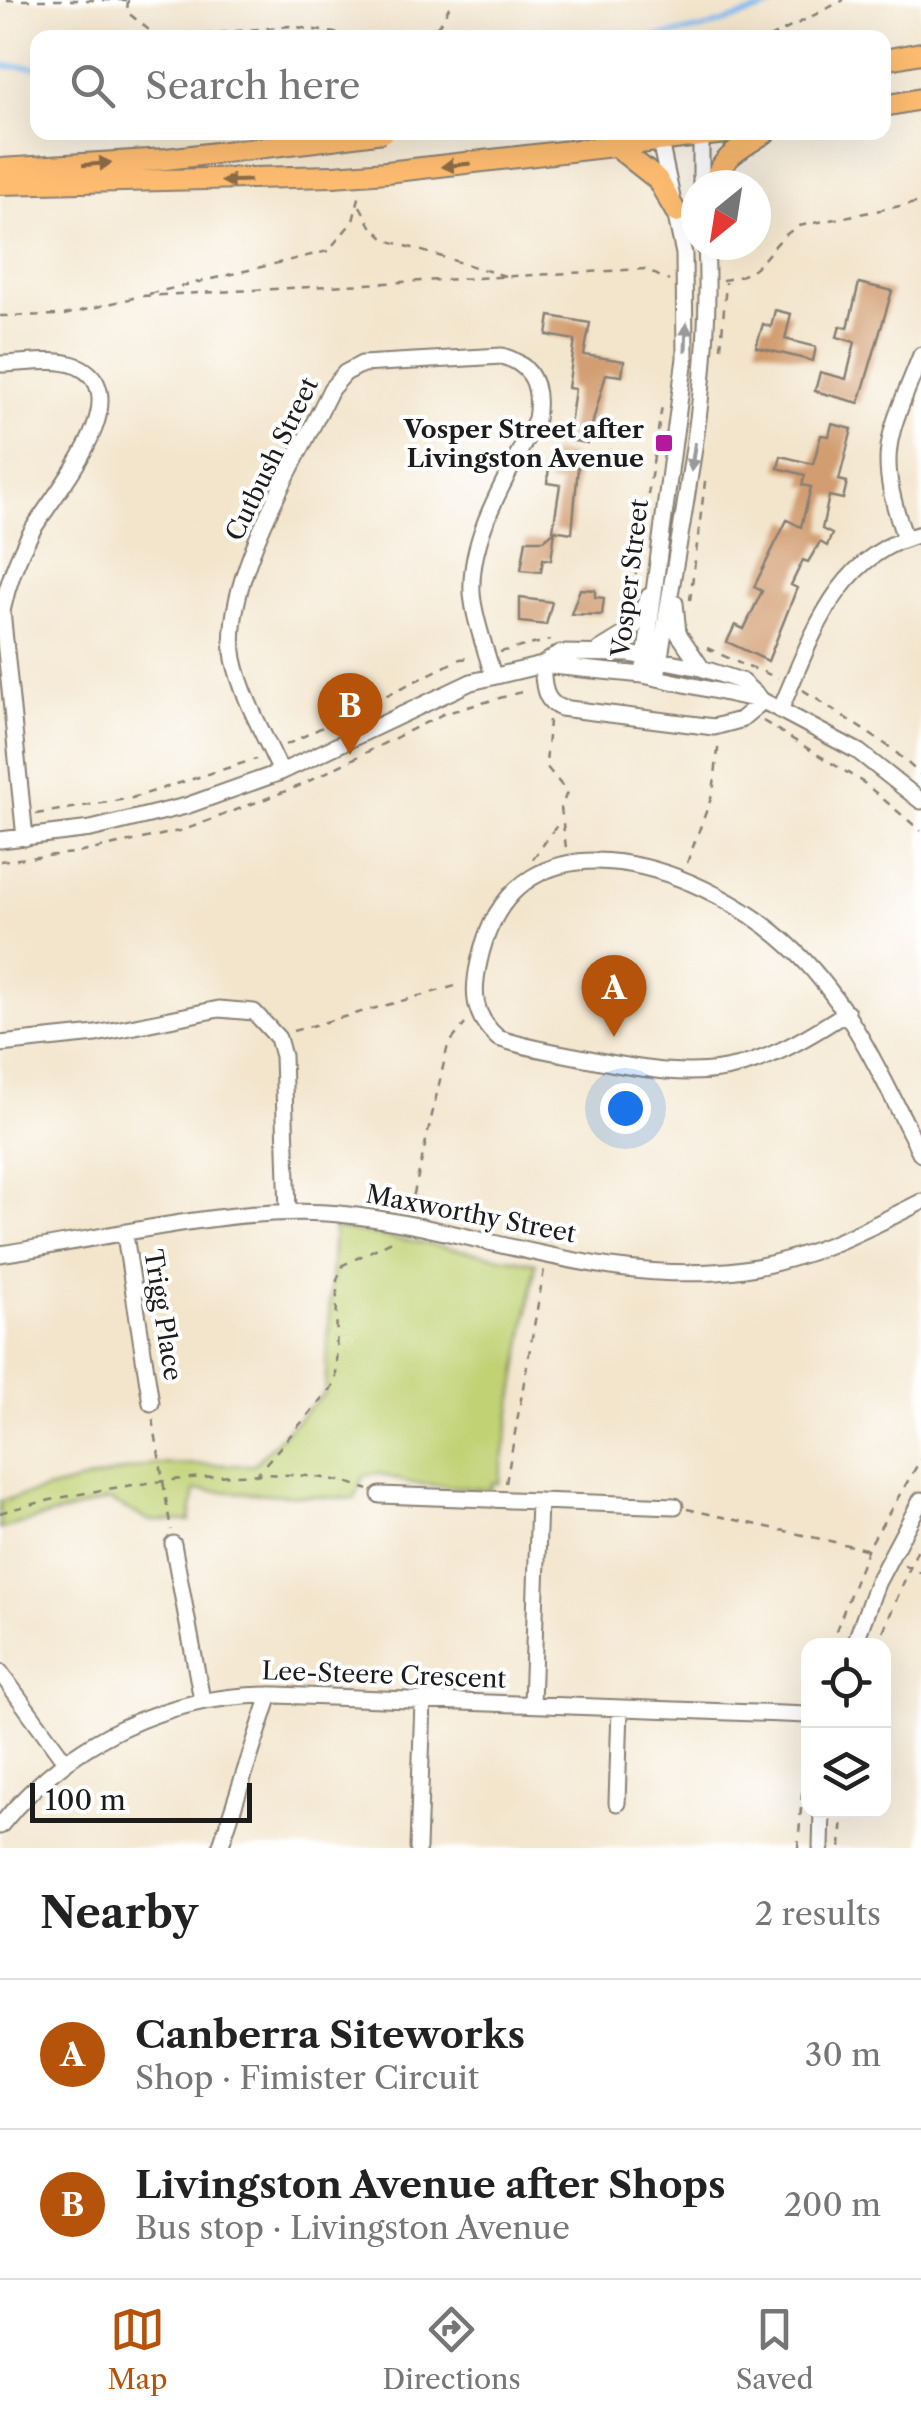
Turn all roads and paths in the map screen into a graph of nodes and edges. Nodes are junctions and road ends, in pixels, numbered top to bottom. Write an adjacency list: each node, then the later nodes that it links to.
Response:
1 (6, 0): 2 (path)
2 (128, 0): 6 (path)
3 (453, 0): 5 (path)
4 (844, 0): 11 (path)
5 (441, 22): 9 (path); 10 (path)
6 (149, 30)
7 (251, 30): 8 (path)
8 (316, 30)
9 (433, 30)
10 (440, 30)
11 (784, 30)
12 (921, 53): 13 (main road)
13 (891, 59)
14 (921, 99): 15 (main road)
15 (891, 105)
16 (324, 140): 22 (main road, one-way to 16, bridge)
17 (650, 140): 21 (main road)
18 (658, 140): 29 (street, Vosper Street)
19 (701, 140): 23 (street)
20 (751, 140): 24 (main road)
21 (619, 148): 25 (main road, one-way to 25, bridge); 29 (main road)
22 (0, 169)
23 (702, 170)
24 (722, 170)
25 (0, 184)
26 (361, 185): 28 (path)
27 (921, 202): 36 (path)
28 (360, 205): 31 (path); 33 (path)
29 (676, 212): 42 (street, Vosper Street, one-way to 29)
30 (707, 260): 41 (street, Vosper Street, one-way to 41)
31 (506, 276): 32 (path); 33 (path)
32 (673, 288)
33 (142, 296): 34 (path)
34 (0, 316)
35 (921, 355): 40 (street)
36 (718, 360)
37 (0, 364): 46 (street)
38 (664, 392): 43 (path)
39 (705, 468): 44 (path)
40 (913, 536): 55 (street)
41 (676, 574): 50 (street, Vosper Street); 52 (street)
42 (654, 582): 48 (street); 50 (street, Vosper Street)
43 (632, 598)
44 (690, 603)
45 (558, 638): 49 (path)
46 (2, 640): 66 (street)
47 (706, 648): 55 (path)
48 (595, 652): 50 (street); 51 (street)
49 (488, 656): 53 (street, Cutbush Street); 62 (path); 62 (street, Cutbush Street)
50 (653, 657): 52 (street); 54 (street, Vosper Street)
51 (542, 665): 53 (street); 54 (street); 57 (street)
52 (701, 668): 57 (street)
53 (492, 676): 63 (street)
54 (650, 676): 57 (street)
55 (792, 684): 58 (street); 64 (path)
56 (534, 698): 71 (path)
57 (763, 701): 58 (street)
58 (780, 708): 65 (street)
59 (548, 717): 67 (path)
60 (752, 727): 68 (path)
61 (732, 737): 76 (path)
62 (272, 752): 63 (street, Cutbush Street); 66 (path)
63 (281, 772): 69 (street)
64 (921, 775)
65 (921, 802)
66 (22, 815): 69 (street)
67 (562, 819): 72 (path); 74 (path)
68 (921, 831)
69 (25, 838): 70 (street)
70 (0, 840)
71 (0, 862)
72 (530, 862)
73 (538, 862): 75 (path)
74 (568, 864): 76 (street); 79 (street)
75 (529, 869)
76 (681, 878): 78 (street)
77 (462, 997): 80 (path)
78 (846, 1012): 79 (street); 82 (street)
79 (478, 1014): 85 (path)
80 (277, 1036): 81 (street); 84 (street)
81 (0, 1044)
82 (921, 1154)
83 (921, 1202): 88 (street, Maxworthy Street)
84 (288, 1212): 85 (street, Maxworthy Street); 86 (street, Maxworthy Street)
85 (406, 1225): 88 (street, Maxworthy Street); 91 (path)
86 (125, 1235): 87 (street, Maxworthy Street); 89 (street, Trigg Place)
87 (0, 1254)
88 (547, 1254): 94 (path)
89 (151, 1403): 92 (path)
90 (921, 1459): 101 (path)
91 (255, 1476): 92 (path); 93 (path)
92 (163, 1481): 98 (path); 100 (path)
93 (380, 1495): 94 (street)
94 (503, 1500): 96 (street)
95 (921, 1500): 105 (street)
96 (540, 1501): 97 (street); 111 (street)
97 (683, 1508): 101 (path)
98 (0, 1513)
99 (921, 1541): 102 (path)
100 (173, 1544): 109 (street)
101 (868, 1548): 104 (path)
102 (908, 1567): 103 (path); 106 (path)
103 (921, 1573)
104 (833, 1638)
105 (857, 1638)
106 (880, 1638)
107 (0, 1672): 115 (street)
108 (270, 1695): 109 (street, Lee-Steere Crescent); 110 (street, Lee-Steere Crescent); 120 (street)
109 (202, 1700): 115 (street, Lee-Steere Crescent)
110 (423, 1700): 111 (street, Lee-Steere Crescent); 121 (street)
111 (532, 1704): 112 (street, Lee-Steere Crescent)
112 (620, 1708): 113 (street, Lee-Steere Crescent); 116 (street)
113 (801, 1722)
114 (806, 1728): 122 (path)
115 (64, 1760): 119 (street, Lee-Steere Crescent)
116 (617, 1803)
117 (822, 1818): 123 (street)
118 (842, 1818): 124 (path)
119 (0, 1826)
120 (220, 1848)
121 (418, 1848)
122 (798, 1848)
123 (821, 1848)
124 (841, 1848)

